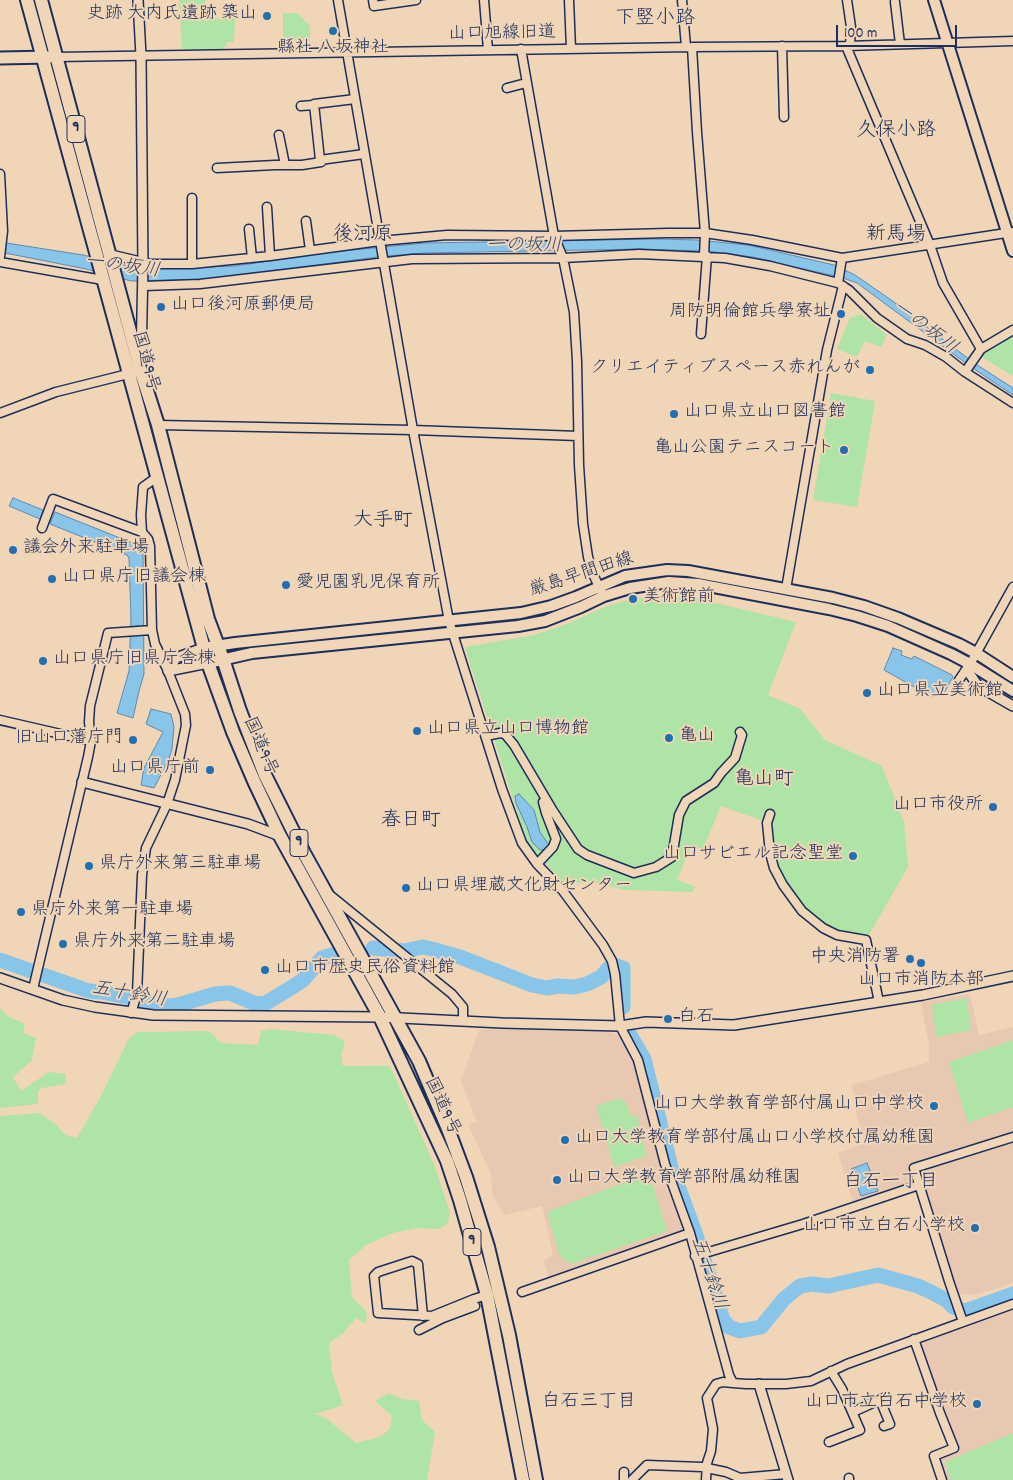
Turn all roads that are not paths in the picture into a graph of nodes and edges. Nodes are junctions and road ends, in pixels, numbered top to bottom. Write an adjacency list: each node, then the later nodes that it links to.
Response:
1 (27, 0): 24 (highway, 国道9号 / 9)
2 (42, 0): 25 (highway, 国道9号 / 9)
3 (138, 0): 23 (street)
4 (338, 0): 22 (street)
5 (373, 0): 6 (street)
6 (416, 0)
7 (484, 0): 20 (street)
8 (569, 0): 19 (street)
9 (682, 0): 18 (street)
10 (846, 0): 17 (street)
11 (934, 0): 15 (main road)
12 (895, 2): 14 (street)
13 (1013, 41): 15 (street, 山口旭線旧道)
14 (900, 44): 15 (street, 山口旭線旧道); 17 (street, 山口旭線旧道)
15 (947, 44): 43 (main road)
16 (782, 46): 17 (street, 山口旭線旧道); 18 (street, 山口旭線旧道); 32 (street)
17 (848, 46): 47 (street)
18 (689, 47): 19 (street, 山口旭線旧道); 44 (street)
19 (571, 49): 21 (street, 山口旭線旧道)
20 (488, 50): 21 (street, 山口旭線旧道); 22 (street, 山口旭線旧道)
21 (521, 50): 27 (street)
22 (346, 52): 23 (street, 山口旭線旧道); 29 (street)
23 (141, 56): 25 (street, 山口旭線旧道); 58 (street)
24 (42, 57): 25 (main road); 26 (main road); 60 (highway, 国道9号 / 9)
25 (56, 57): 53 (highway, 国道9号 / 9)
26 (0, 58)
27 (526, 83): 28 (street); 45 (street)
28 (507, 88)
29 (355, 99): 30 (street); 34 (street)
30 (314, 105): 31 (street); 35 (street)
31 (301, 106)
32 (784, 117)
33 (279, 135): 36 (street)
34 (364, 154): 35 (street); 46 (street)
35 (320, 160): 36 (street)
36 (285, 165): 37 (street)
37 (217, 168)
38 (0, 174): 54 (street)
39 (192, 198): 59 (street)
40 (267, 207): 51 (street)
41 (306, 221): 48 (street)
42 (249, 229): 55 (street)
43 (1010, 232): 47 (street); 49 (main road)
44 (705, 235): 45 (street); 50 (street); 57 (street)
45 (554, 238): 46 (street); 52 (street)
46 (380, 243): 48 (street); 56 (street)
47 (930, 245): 57 (street); 65 (street)
48 (310, 250): 51 (street)
49 (1013, 251)
50 (705, 255): 52 (street); 61 (street); 64 (street)
51 (270, 256): 55 (street)
52 (562, 256): 56 (street); 72 (street)
53 (110, 257): 58 (street); 67 (highway, 国道9号 / 9)
54 (0, 258): 60 (street)
55 (252, 258): 59 (street)
56 (383, 259): 62 (street); 71 (street)
57 (841, 260): 61 (street)
58 (143, 264): 59 (street); 62 (street)
59 (192, 264)
60 (102, 279): 67 (highway, 国道9号 / 9)
61 (840, 283): 66 (street); 78 (street)
62 (144, 285): 67 (street)
63 (1013, 330): 65 (street)
64 (701, 334)
65 (981, 349): 66 (street)
66 (966, 370): 68 (street)
67 (135, 373): 69 (street); 70 (highway, 国道9号 / 9); 73 (highway, 国道9号 / 9)
68 (1013, 403)
69 (0, 413)
70 (158, 425): 71 (street); 83 (highway, 国道9号 / 9)
71 (413, 430): 72 (street); 80 (street)
72 (578, 436): 76 (street)
73 (157, 477): 75 (street); 84 (highway, 国道9号 / 9)
74 (42, 528): 75 (street)
75 (142, 532): 81 (street)
76 (598, 586): 78 (main road, 厳島早間田線); 79 (street); 80 (main road, 厳島早間田線)
77 (1013, 587): 85 (street)
78 (786, 589): 85 (main road, 厳島早間田線)
79 (604, 596): 82 (main road, 厳島早間田線); 88 (main road, 厳島早間田線)
80 (449, 621): 82 (street); 83 (main road, 厳島早間田線)
81 (150, 630): 89 (street); 97 (street)
82 (454, 633): 86 (main road, 厳島早間田線); 96 (street)
83 (218, 645): 84 (main road, 厳島早間田線); 86 (highway, 国道9号 / 9)
84 (204, 648): 87 (highway, 国道9号 / 9); 89 (street)
85 (976, 653): 88 (street); 90 (main road, 厳島早間田線)
86 (224, 659): 87 (main road, 厳島早間田線); 104 (highway, 国道9号 / 9)
87 (208, 663): 89 (street); 102 (highway, 国道9号 / 9)
88 (969, 667): 91 (street); 92 (main road, 厳島早間田線); 93 (street)
89 (168, 670): 100 (street)
90 (1013, 677)
91 (959, 680)
92 (1013, 691)
93 (1013, 706)
94 (0, 720): 97 (street)
95 (740, 732): 99 (street)
96 (486, 736): 99 (street); 103 (street)
97 (91, 741): 98 (street)
98 (82, 782): 100 (street); 107 (street)
99 (546, 798): 103 (street)
100 (166, 804): 102 (street); 109 (street)
101 (770, 814): 108 (street)
102 (280, 836): 110 (highway, 国道9号 / 9)
103 (538, 864): 113 (street)
104 (326, 892): 111 (highway, 国道9号 / 9); 112 (street)
105 (1013, 976): 108 (street)
106 (0, 978): 107 (street)
107 (33, 989): 109 (street)
108 (879, 1002): 113 (street)
109 (132, 1009): 110 (street)
110 (380, 1017): 111 (street); 119 (highway, 国道9号 / 9)
111 (396, 1017): 112 (street); 136 (highway, 国道9号 / 9)
112 (463, 1020): 113 (street)
113 (620, 1026): 116 (street)
114 (1013, 1137): 115 (street)
115 (919, 1185): 117 (street); 124 (street)
116 (690, 1233): 117 (street); 118 (street)
117 (700, 1254): 128 (street)
118 (522, 1292)
119 (487, 1296): 123 (street); 135 (highway, 国道9号 / 9)
120 (1013, 1304): 124 (street)
121 (475, 1306): 123 (street)
122 (423, 1316): 122 (street); 123 (street)
123 (442, 1316): 125 (street)
124 (962, 1319): 126 (street)
125 (419, 1330)
126 (914, 1340): 127 (street); 139 (street)
127 (831, 1371): 129 (street); 130 (street)
128 (733, 1383): 129 (street); 133 (street)
129 (759, 1384): 134 (street)
130 (853, 1412): 131 (street); 132 (street)
131 (884, 1426)
132 (829, 1442)
133 (706, 1468): 134 (street); 137 (street); 138 (street)
134 (787, 1477)
135 (523, 1480)
136 (536, 1480)
137 (632, 1480)
138 (706, 1480)
139 (942, 1480)

